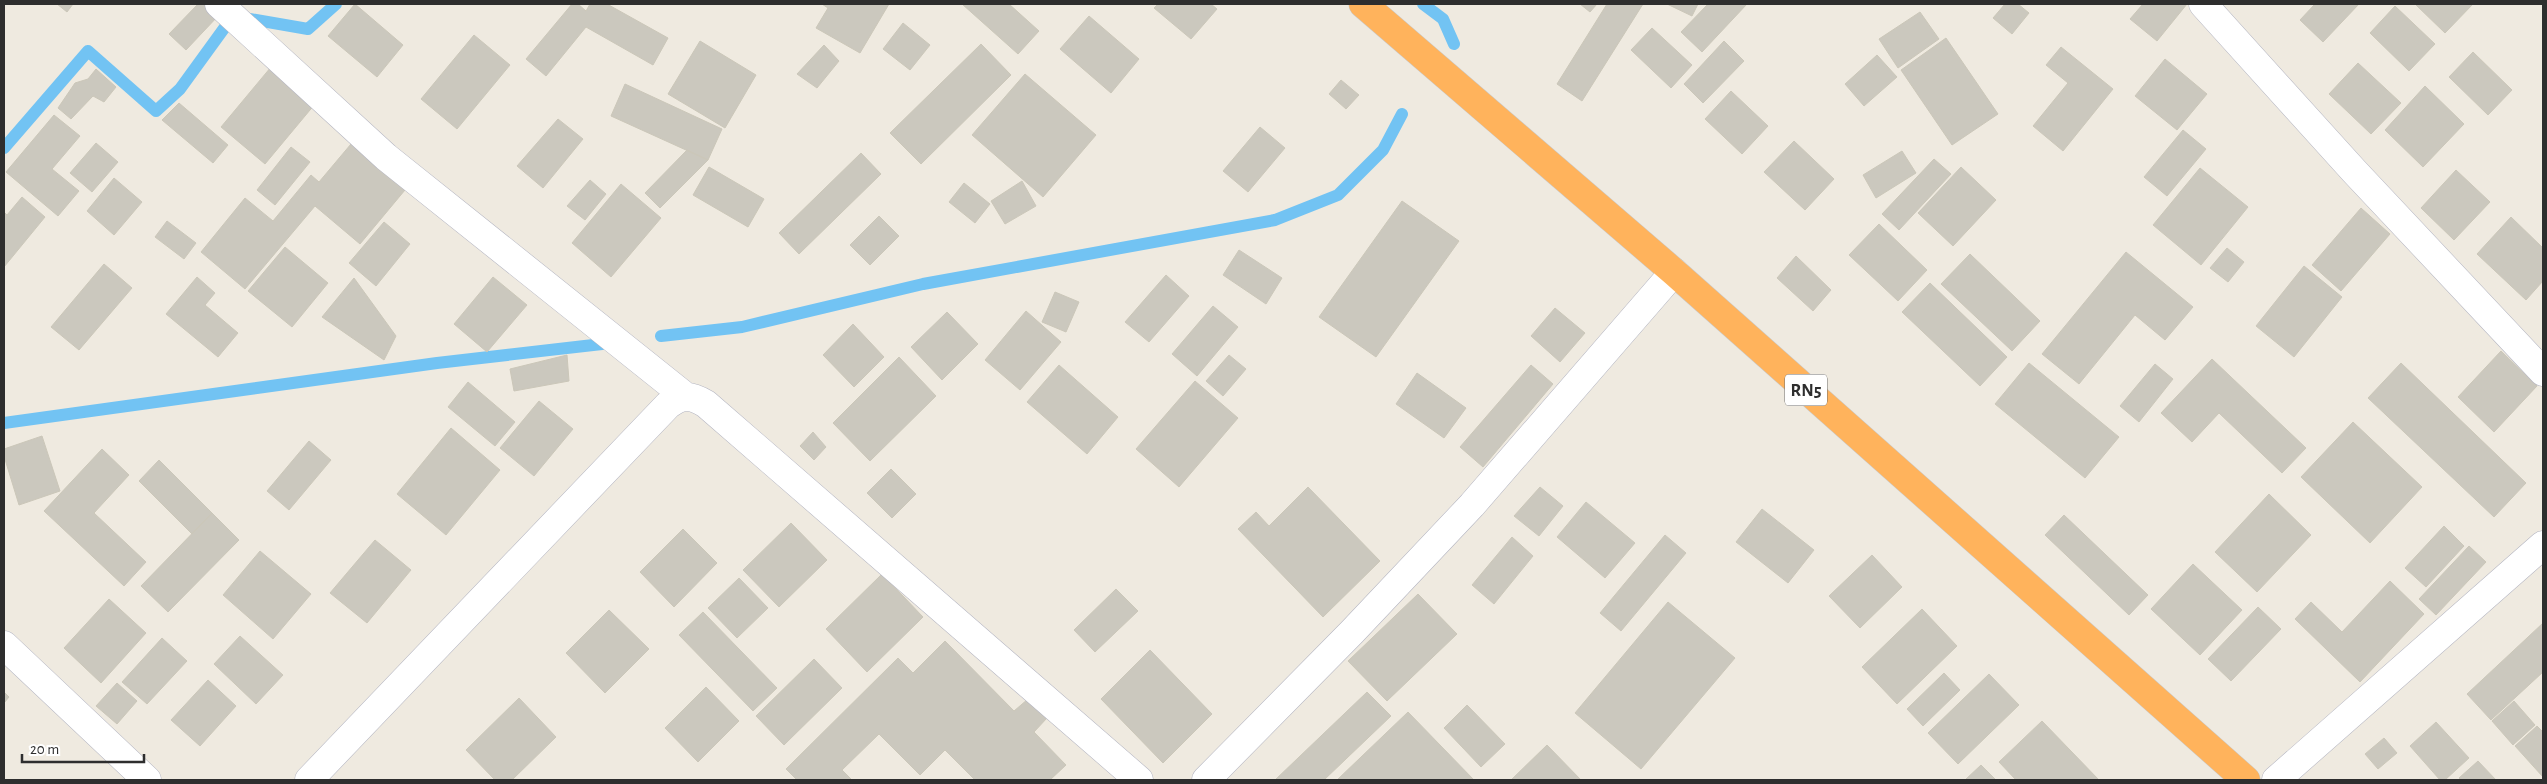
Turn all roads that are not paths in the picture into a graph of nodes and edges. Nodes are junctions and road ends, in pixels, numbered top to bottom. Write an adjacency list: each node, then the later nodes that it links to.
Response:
1 (219, 4): 6 (street)
2 (1363, 4): 4 (highway, RN5)
3 (2203, 4): 5 (street)
4 (1674, 272): 12 (street); 13 (highway, RN5)
5 (2543, 372)
6 (685, 396): 10 (street); 11 (street)
7 (2543, 545): 14 (street)
8 (4, 645): 9 (street)
9 (147, 780)
10 (309, 780)
11 (1139, 780)
12 (1206, 780)
13 (2246, 780)
14 (2276, 780)

